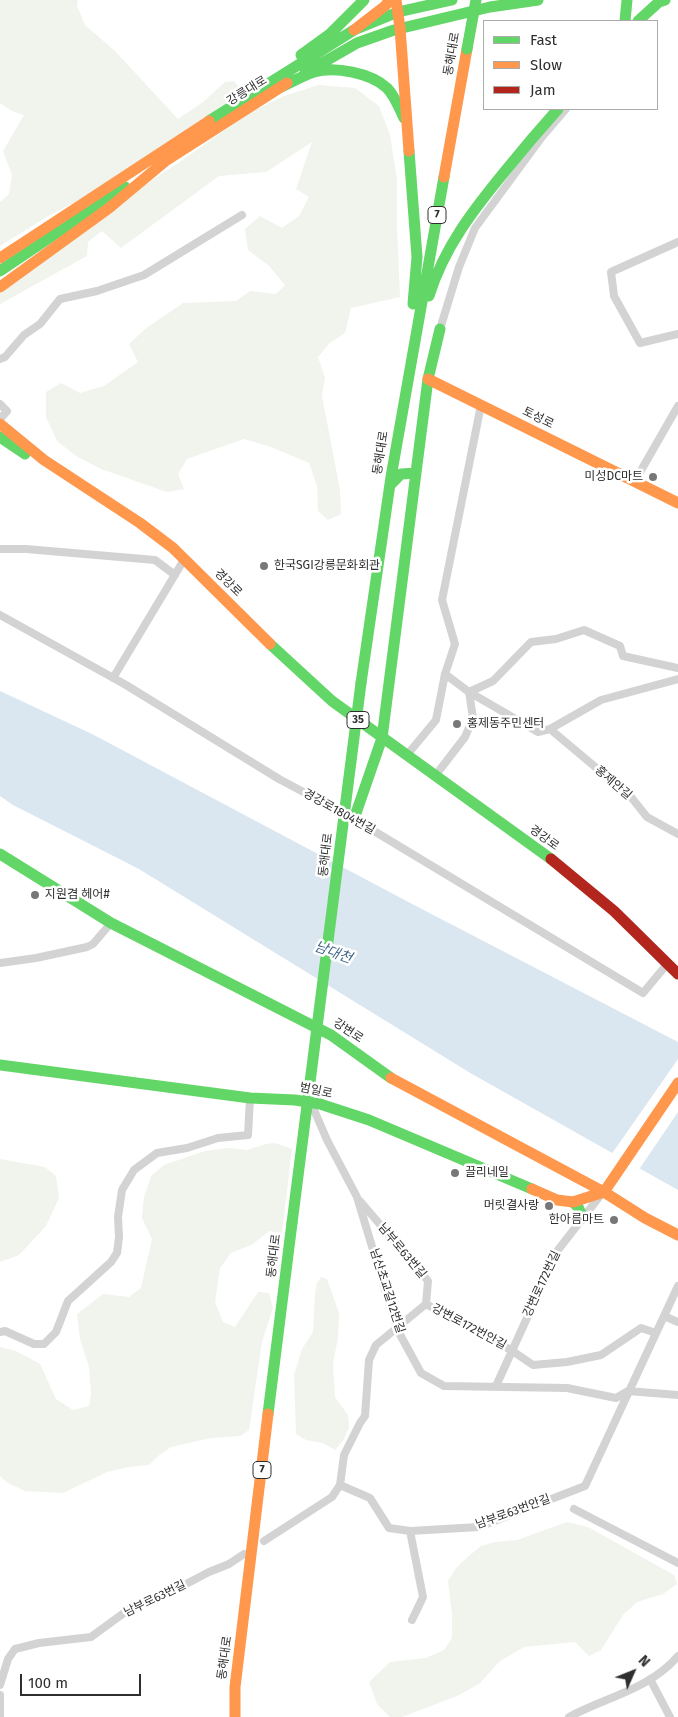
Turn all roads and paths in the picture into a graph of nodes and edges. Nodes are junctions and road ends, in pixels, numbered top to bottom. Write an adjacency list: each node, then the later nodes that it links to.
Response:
1 (364, 0): 16 (main road)
2 (390, 0): 15 (main road)
3 (396, 0): 10 (main road)
4 (452, 0): 10 (main road, 강릉대로)
5 (476, 0): 29 (main road, 동해대로 / 7, bridge)
6 (538, 0): 14 (main road, 강릉대로)
7 (627, 0): 11 (main road)
8 (665, 0): 9 (main road)
9 (653, 8): 12 (main road); 13 (street)
10 (398, 12): 14 (main road); 15 (main road, 강릉대로)
11 (625, 20)
12 (639, 20)
13 (644, 20)
14 (400, 28): 16 (main road, 강릉대로); 19 (main road)
15 (354, 30): 16 (main road, 강릉대로)
16 (276, 84): 19 (main road); 20 (main road, 강릉대로); 23 (main road, 강릉대로)
17 (557, 110): 29 (main road)
18 (565, 110): 26 (street)
19 (408, 128): 31 (main road)
20 (169, 158): 24 (main road, 강릉대로); 25 (main road)
21 (242, 215): 28 (street)
22 (678, 242): 27 (street)
23 (0, 258)
24 (0, 271)
25 (0, 286)
26 (440, 329): 30 (main road)
27 (678, 334)
28 (0, 359)
29 (409, 368): 31 (main road, 동해대로 / 7)
30 (428, 379): 33 (main road, 토성로); 39 (main road)
31 (407, 381): 41 (main road, 동해대로 / 7)
32 (0, 404): 35 (street)
33 (481, 405): 40 (main road, 토성로); 48 (street)
34 (678, 406): 40 (street)
35 (0, 419)
36 (0, 424): 38 (main road, 경강로 / 35)
37 (0, 437): 38 (main road, 경강로 / 35)
38 (44, 460): 44 (main road, 경강로 / 35)
39 (416, 473): 41 (main road); 53 (main road)
40 (635, 481): 42 (main road, 토성로)
41 (390, 485): 95 (main road, 동해대로 / 7, bridge)
42 (678, 503)
43 (0, 549): 45 (street)
44 (185, 558): 45 (street); 53 (main road, 경강로 / 35)
45 (175, 576): 49 (street)
46 (0, 615): 49 (street, 경강로1804번길)
47 (678, 668): 51 (street)
48 (445, 674): 51 (street); 54 (street)
49 (113, 678): 56 (street, 경강로1804번길)
50 (678, 679): 52 (street)
51 (469, 692): 52 (street); 55 (street)
52 (550, 729): 57 (street, 홍제안길)
53 (382, 738): 54 (main road, 경강로 / 35); 56 (main road)
54 (406, 755): 55 (main road, 경강로 / 35)
55 (435, 776): 60 (main road, 경강로 / 35)
56 (354, 819): 60 (street, 경강로1804번길)
57 (678, 834)
58 (0, 854): 59 (main road, 강변로)
59 (111, 923): 61 (street); 67 (main road, 강변로)
60 (668, 963): 62 (main road, 경강로 / 35)
61 (0, 964)
62 (678, 974)
63 (0, 1065): 65 (main road, 범일로)
64 (678, 1083): 67 (main road)
65 (250, 1098): 66 (main road, 범일로); 77 (street)
66 (311, 1103): 68 (street, 남산초교길12번길); 69 (main road, 범일로)
67 (605, 1190): 69 (main road); 70 (street, 강변로172번길); 71 (main road, 강변로)
68 (357, 1198): 73 (street, 남부로63번길); 76 (street, 남산초교길12번길)
69 (573, 1202): 70 (main road)
70 (583, 1218): 79 (street, 강변로172번길)
71 (678, 1236)
72 (678, 1286): 74 (street)
73 (426, 1304): 76 (street); 79 (street, 강변로172번안길)
74 (664, 1316): 75 (street); 78 (street)
75 (678, 1322)
76 (397, 1329): 80 (street, 남산초교길12번길); 83 (street)
77 (0, 1332)
78 (656, 1333): 79 (street, 강변로172번안길); 81 (street)
79 (512, 1350): 80 (street, 강변로172번길)
80 (496, 1386): 81 (street, 남산초교길12번길)
81 (628, 1391): 82 (street, 남산초교길12번길); 85 (street, 남부로63번안길)
82 (678, 1395)
83 (340, 1485): 85 (street, 남부로63번안길); 86 (street)
84 (574, 1509): 88 (street)
85 (410, 1531): 89 (street)
86 (264, 1541)
87 (244, 1554): 92 (street, 남부로63번길)
88 (678, 1563)
89 (412, 1620)
90 (678, 1656): 91 (street)
91 (650, 1679): 96 (street); 97 (street)
92 (0, 1685)
93 (0, 1695): 94 (street)
94 (0, 1717)
95 (235, 1717)
96 (569, 1717)
97 (670, 1717)

